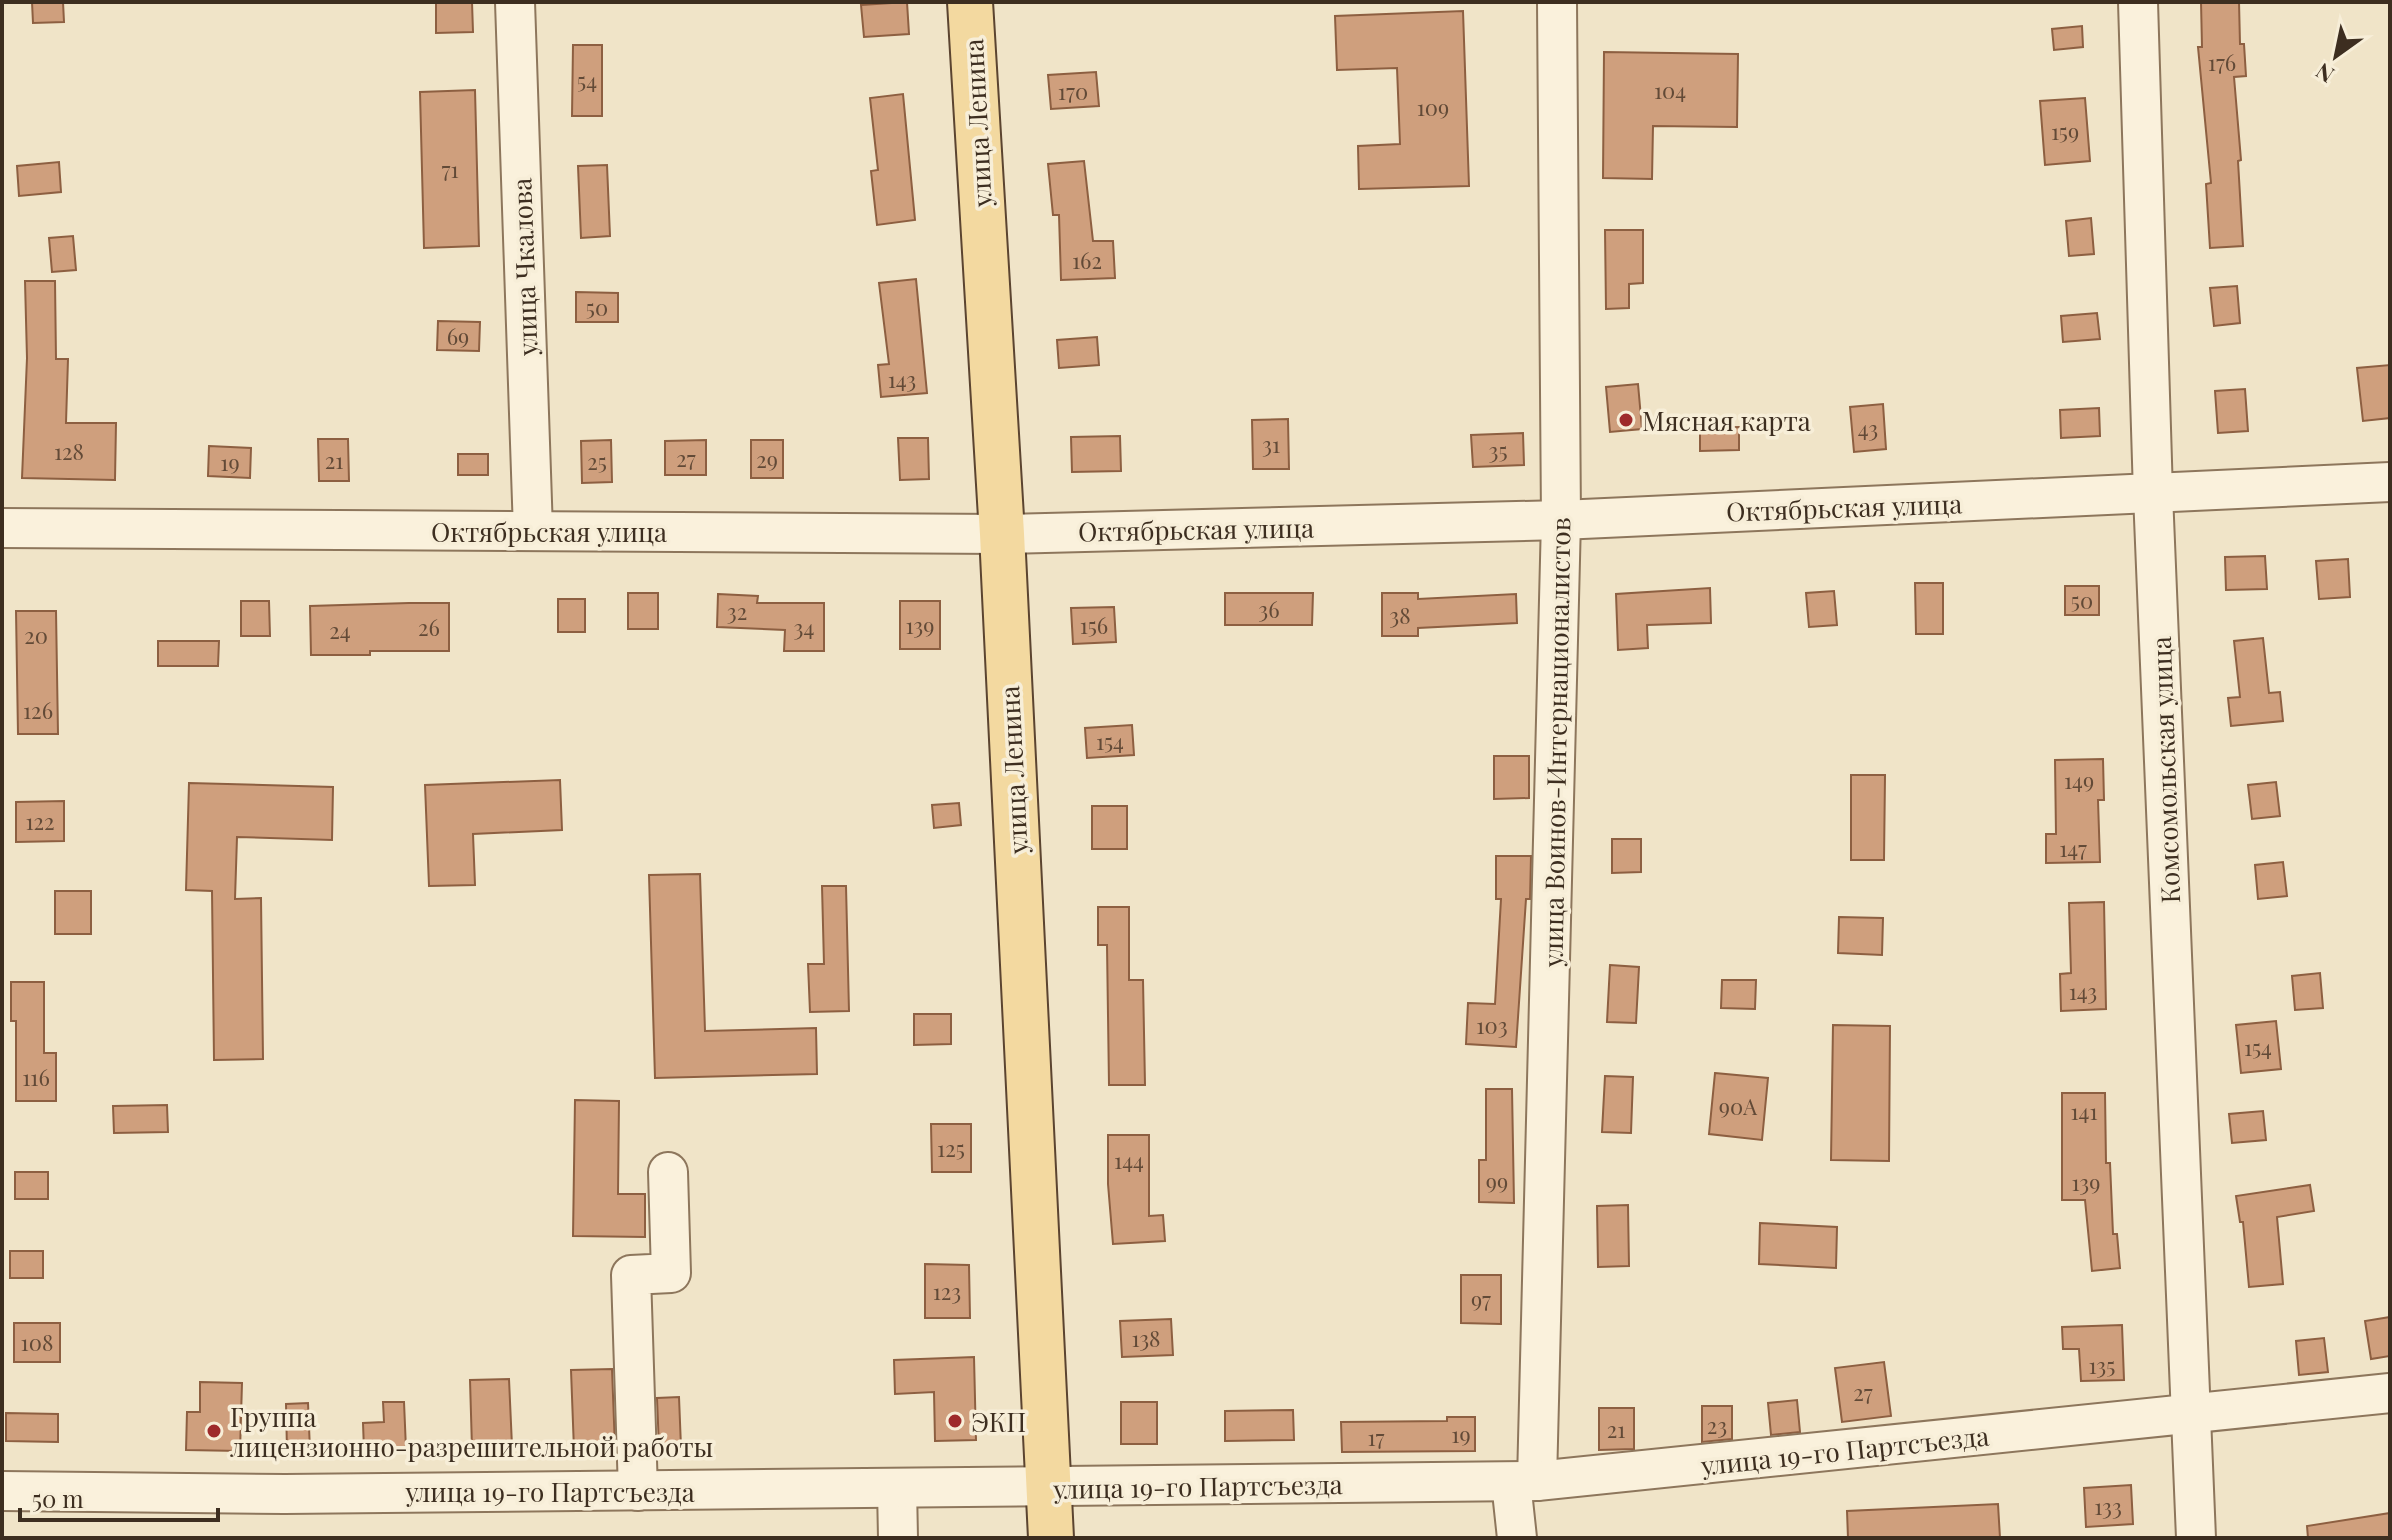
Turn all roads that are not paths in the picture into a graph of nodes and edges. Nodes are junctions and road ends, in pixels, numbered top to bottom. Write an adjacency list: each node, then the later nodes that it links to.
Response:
1 (515, 2): 9 (street, улица Чкалова)
2 (970, 2): 10 (main road, улица Ленина)
3 (2138, 2): 6 (street, Комсомольская улица)
4 (1567, 3): 7 (street, улица Воинов-Интернационалистов)
5 (2390, 482): 6 (street, Октябрьская улица)
6 (2153, 494): 7 (street, Октябрьская улица); 13 (street, Комсомольская улица)
7 (1561, 520): 10 (street, Октябрьская улица); 14 (street, улица Воинов-Интернационалистов)
8 (2, 528): 9 (street, Октябрьская улица)
9 (533, 531): 10 (street, Октябрьская улица)
10 (1002, 534): 15 (main road, улица Ленина)
11 (668, 1172): 18 (street)
12 (2390, 1393): 13 (street, улица 19-го Партсъезда)
13 (2191, 1415): 14 (street, улица 19-го Партсъезда); 22 (street, Комсомольская улица)
14 (1524, 1482): 15 (street, улица 19-го Партсъезда); 21 (street, улица Воинов-Интернационалистов)
15 (1049, 1487): 16 (street, улица 19-го Партсъезда); 20 (main road, улица Ленина)
16 (897, 1488): 18 (street, улица 19-го Партсъезда); 19 (street)
17 (2, 1491): 18 (street, улица 19-го Партсъезда)
18 (638, 1491)
19 (898, 1538)
20 (1051, 1538)
21 (1517, 1538)
22 (2196, 1538)

